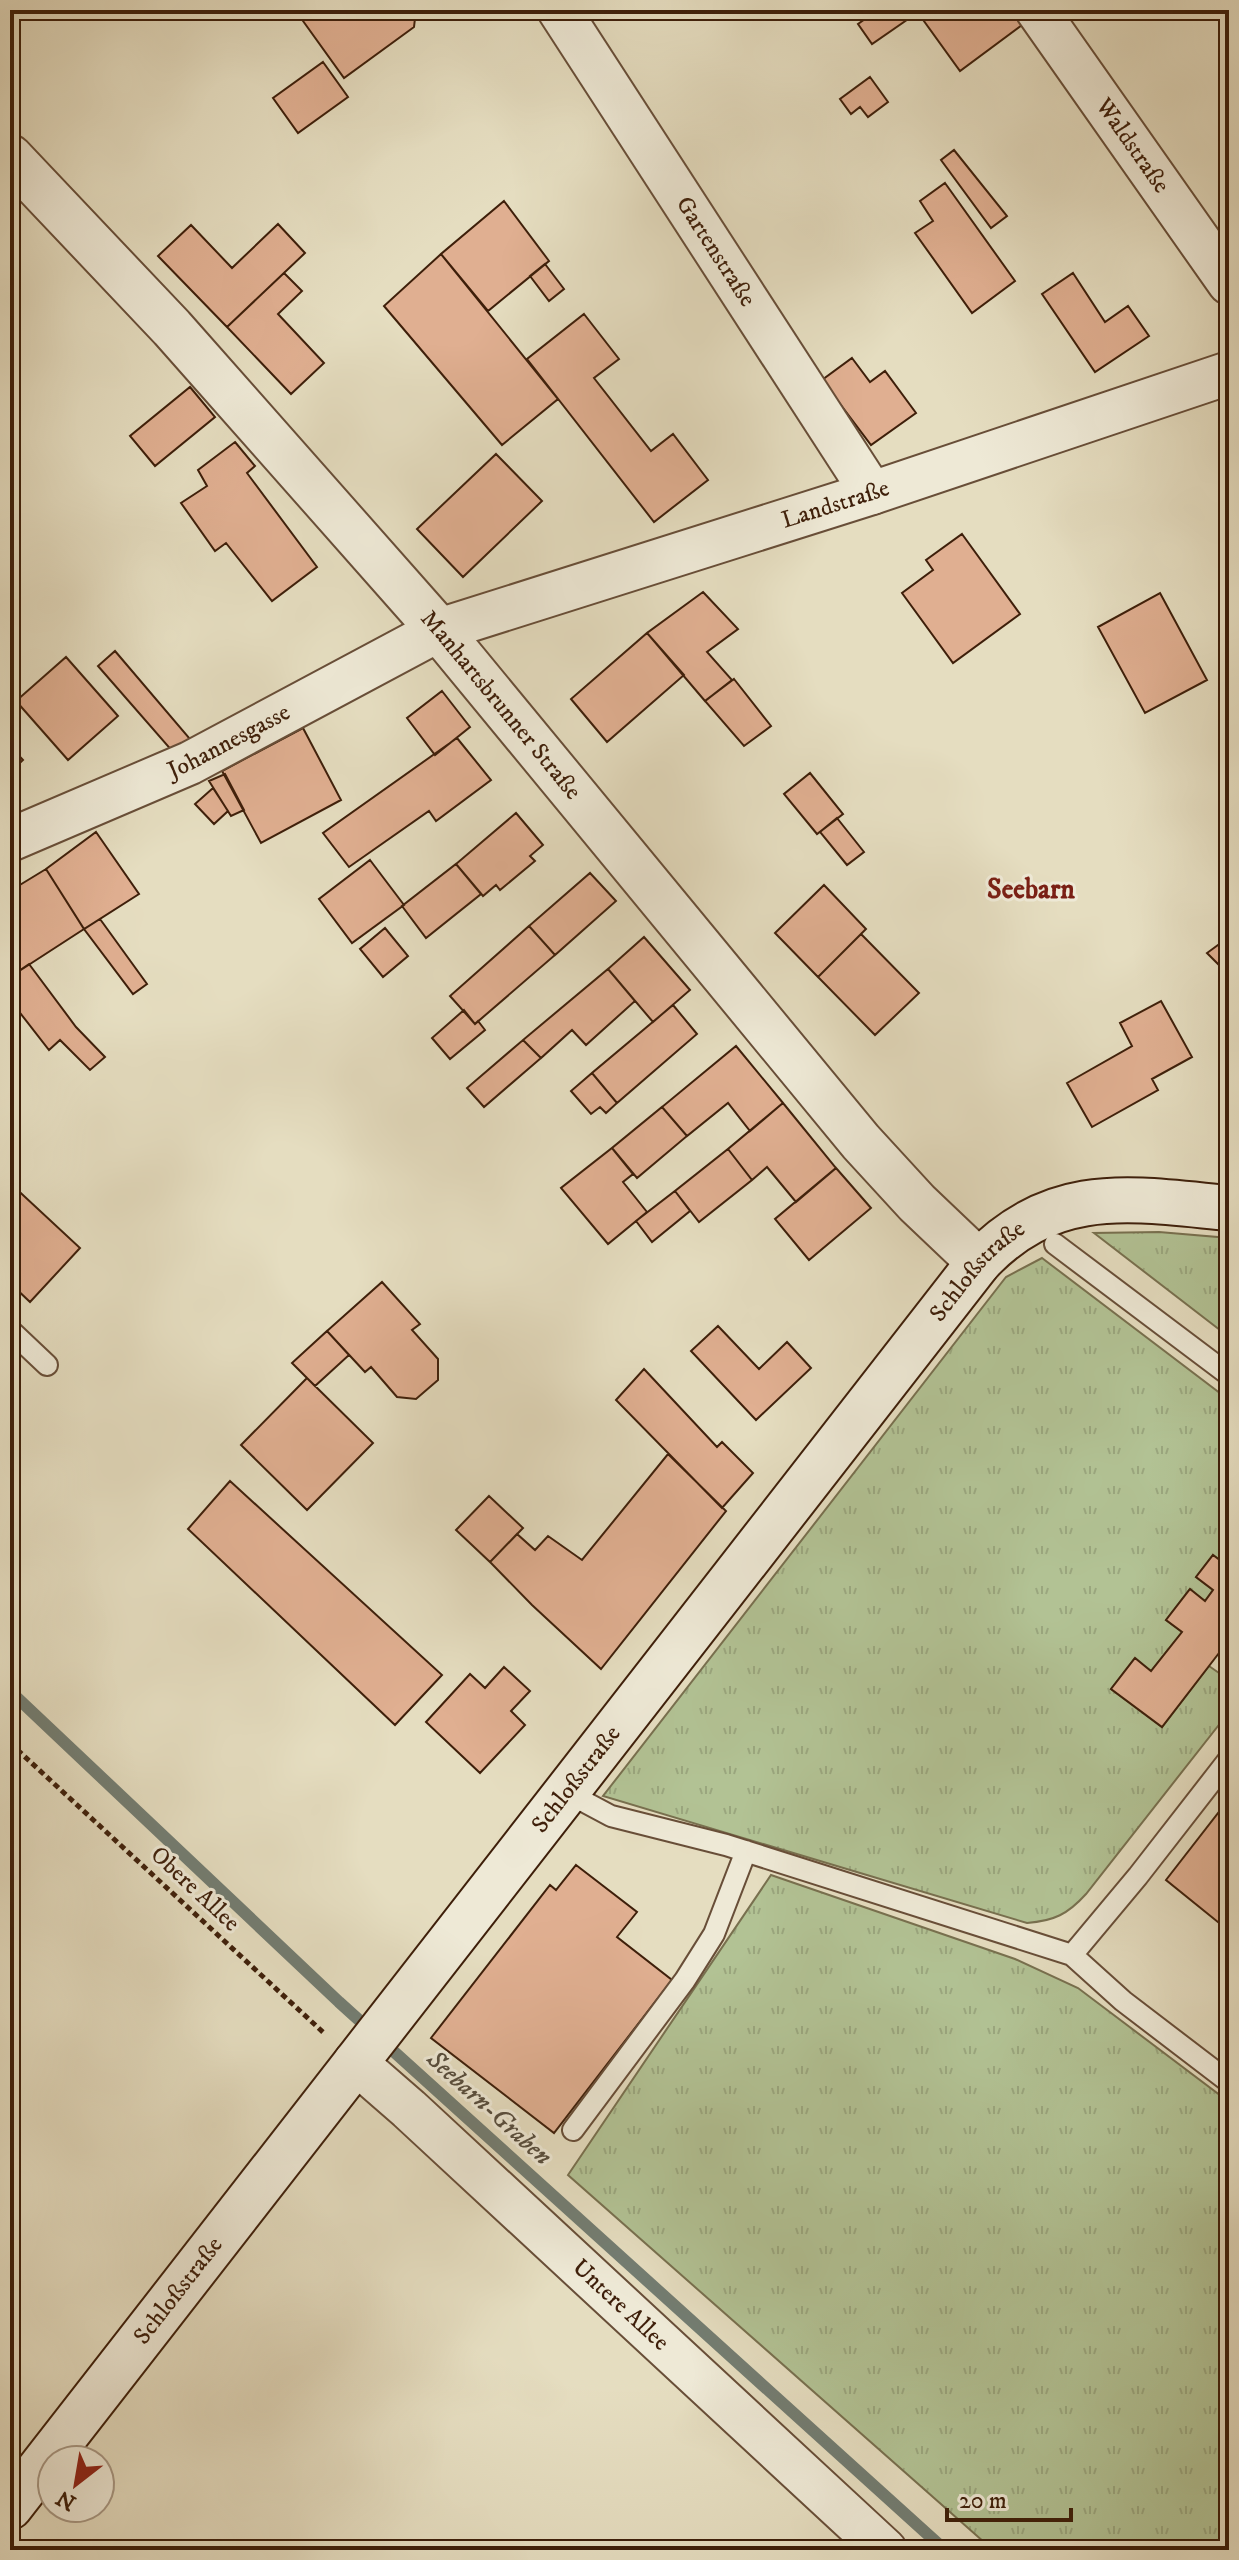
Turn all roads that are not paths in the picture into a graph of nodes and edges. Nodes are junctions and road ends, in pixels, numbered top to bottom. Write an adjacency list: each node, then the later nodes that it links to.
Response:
1 (559, 10): 6 (street, Gartenstraße)
2 (1037, 10): 4 (street, Waldstraße)
3 (10, 157): 7 (main road, Manhartsbrunner Straße)
4 (1229, 283)
5 (1229, 373): 6 (street, Landstraße)
6 (872, 493): 7 (street, Landstraße)
7 (439, 630): 8 (street, Johannesgasse); 11 (main road, Manhartsbrunner Straße)
8 (10, 840)
9 (1229, 1208): 11 (main road, Schloßstraße)
10 (1055, 1244): 14 (lane)
11 (979, 1262): 16 (main road, Schloßstraße)
12 (10, 1330): 13 (lane)
13 (47, 1365)
14 (1229, 1375)
15 (1229, 1759): 18 (lane)
16 (566, 1792): 17 (lane); 19 (main road, Schloßstraße)
17 (746, 1851): 18 (lane); 21 (lane)
18 (1072, 1955): 20 (lane)
19 (370, 2042): 22 (main road, Schloßstraße); 23 (street, Untere Allee)
20 (1229, 2082)
21 (573, 2130)
22 (10, 2507)
23 (885, 2550)

